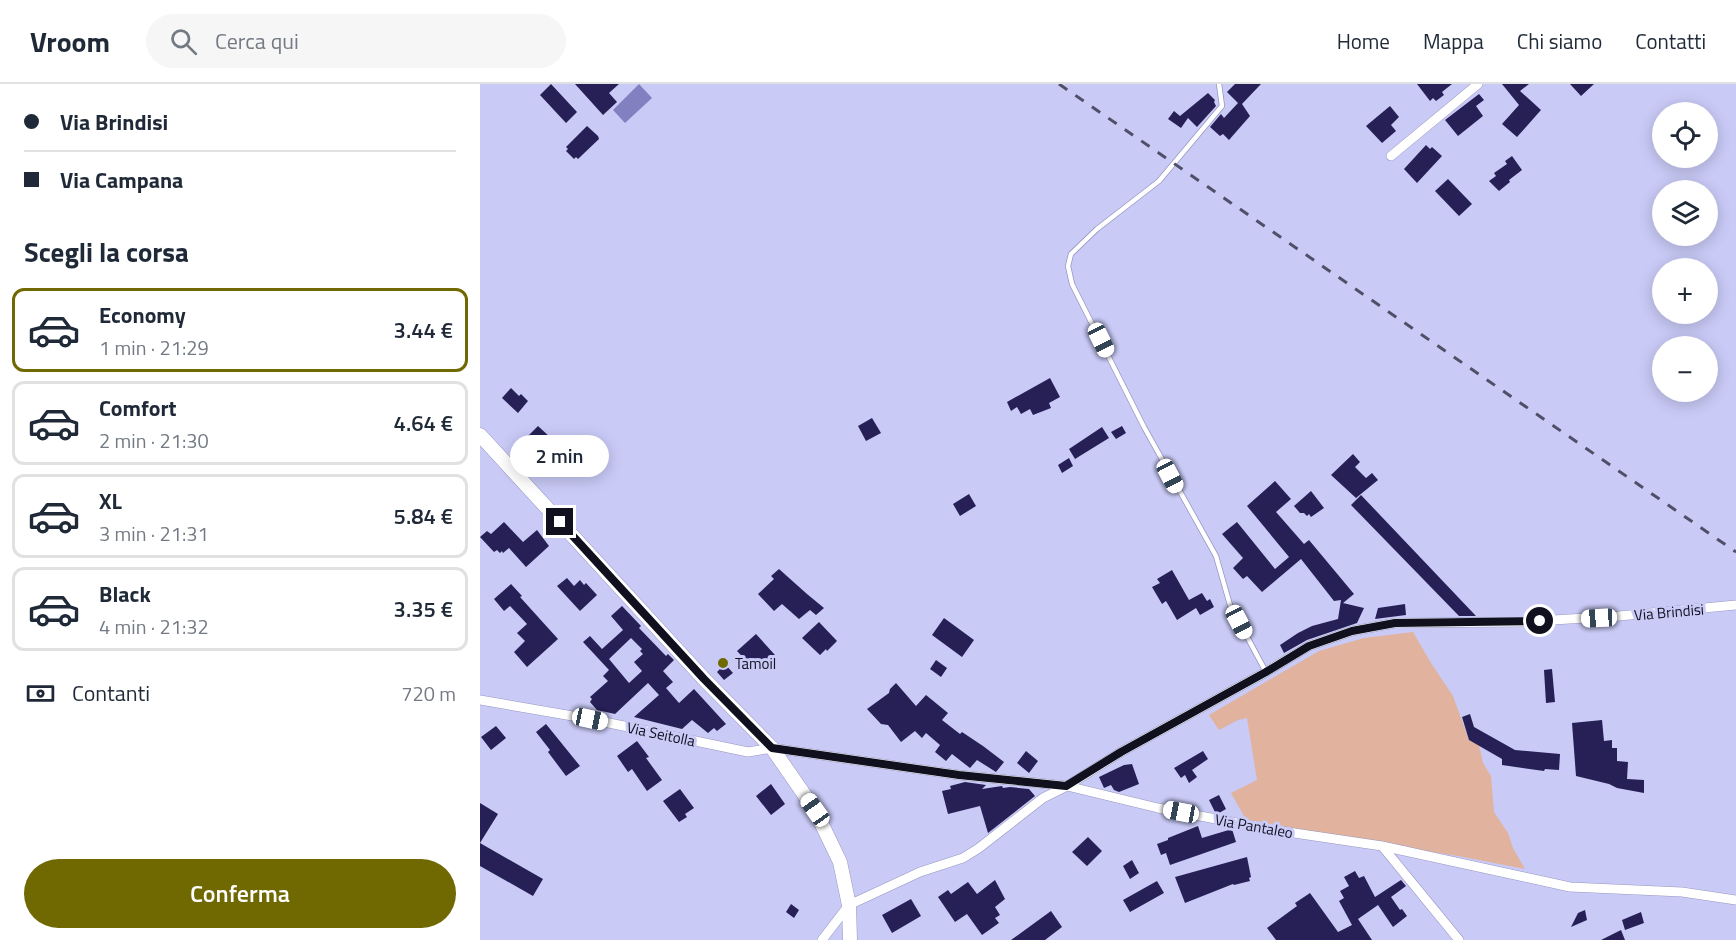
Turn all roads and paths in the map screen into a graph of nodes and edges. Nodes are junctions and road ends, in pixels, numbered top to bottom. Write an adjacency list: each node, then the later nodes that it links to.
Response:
1 (1219, 84): 6 (lane)
2 (1478, 84): 3 (street)
3 (1391, 156)
4 (480, 435): 8 (main road)
5 (1736, 605): 6 (street, Via Brindisi)
6 (1266, 672): 9 (street, Via Brindisi)
7 (480, 700): 8 (street, Via Seitolla)
8 (772, 748): 9 (street, Via Pantaleo); 12 (main road)
9 (1066, 786): 10 (street, Via Pantaleo); 12 (street, Via Brindisi)
10 (1382, 846): 11 (street, Via Pantaleo); 13 (street)
11 (1736, 900)
12 (849, 905): 14 (street); 15 (main road)
13 (1455, 939)
14 (822, 940)
15 (850, 940)

